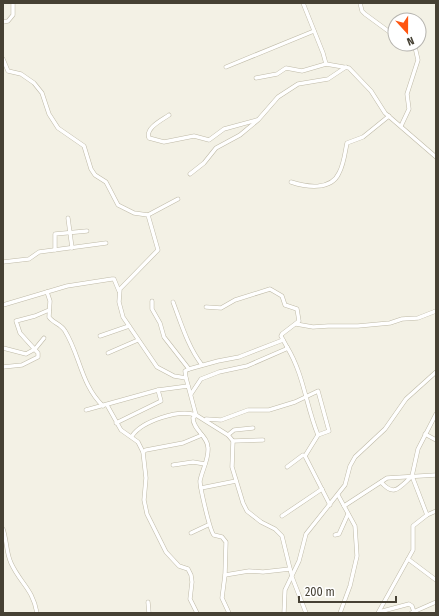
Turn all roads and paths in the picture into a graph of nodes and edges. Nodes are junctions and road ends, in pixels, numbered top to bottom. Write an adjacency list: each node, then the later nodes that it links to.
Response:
1 (13, 3): 4 (street)
2 (303, 3): 6 (street)
3 (360, 3): 5 (street)
4 (3, 22)
5 (387, 30)
6 (314, 31): 9 (street); 11 (street)
7 (416, 52): 16 (street)
8 (3, 59): 21 (street)
9 (326, 64): 10 (street); 12 (street)
10 (346, 66): 14 (street); 15 (street)
11 (226, 67)
12 (256, 78)
13 (169, 115): 15 (street)
14 (389, 116): 16 (street); 19 (street)
15 (258, 120): 18 (street)
16 (401, 126): 17 (street)
17 (436, 157)
18 (190, 174)
19 (291, 182)
20 (178, 199): 21 (street)
21 (148, 215): 30 (street)
22 (68, 218): 24 (street)
23 (87, 231): 24 (street)
24 (71, 232): 26 (street); 27 (street)
25 (106, 243): 26 (street)
26 (72, 248): 27 (street)
27 (55, 250): 28 (street)
28 (3, 262)
29 (47, 292): 30 (street); 33 (street); 35 (street)
30 (119, 292): 38 (street)
31 (152, 301): 49 (street)
32 (173, 302): 47 (street)
33 (3, 306)
34 (206, 307): 37 (street)
35 (49, 310): 45 (street); 56 (street)
36 (436, 311): 37 (street)
37 (296, 324): 42 (street)
38 (129, 326): 39 (street); 41 (street)
39 (100, 336)
40 (44, 338): 45 (street)
41 (138, 340): 46 (street); 51 (street)
42 (283, 340): 43 (street); 47 (street)
43 (287, 347): 54 (street); 55 (street)
44 (3, 348): 45 (street)
45 (35, 349): 48 (street)
46 (108, 353)
47 (202, 365): 49 (street)
48 (3, 367)
49 (189, 369): 51 (street)
50 (436, 372): 82 (street)
51 (186, 378): 52 (street)
52 (188, 386): 53 (street); 54 (street)
53 (158, 390): 56 (street); 61 (street)
54 (191, 394): 59 (street)
55 (307, 397): 60 (street); 66 (street); 66 (street)
56 (105, 405): 57 (street); 61 (street)
57 (86, 410)
58 (436, 414): 63 (street)
59 (196, 415): 60 (street); 64 (street); 67 (street)
60 (202, 418): 65 (street)
61 (116, 423): 67 (street)
62 (253, 428): 65 (street)
63 (425, 434): 69 (street); 77 (street)
64 (202, 435): 71 (street); 73 (street)
65 (228, 435): 70 (street)
66 (318, 435): 72 (street)
67 (132, 436): 71 (street)
68 (262, 440): 70 (street)
69 (436, 440)
70 (233, 441): 78 (street)
71 (143, 452): 104 (street)
72 (305, 456): 75 (street); 81 (street)
73 (205, 464): 74 (street); 80 (street)
74 (173, 465)
75 (287, 466)
76 (436, 475): 77 (street)
77 (412, 476): 79 (street); 79 (street); 87 (street)
78 (236, 481): 80 (street); 94 (street)
79 (381, 482): 84 (street)
80 (201, 488): 89 (street)
81 (322, 489): 83 (street); 88 (street)
82 (338, 495): 83 (street); 84 (street)
83 (330, 505): 96 (street)
84 (344, 506): 86 (street)
85 (436, 511): 87 (street)
86 (348, 514): 92 (street); 108 (street)
87 (427, 515): 93 (street)
88 (282, 516)
89 (208, 525): 91 (street); 95 (street)
90 (3, 529): 102 (street)
91 (190, 533)
92 (335, 535)
93 (408, 559): 97 (street); 100 (street)
94 (290, 569): 95 (street); 96 (street)
95 (225, 575): 105 (street)
96 (292, 577): 106 (street); 107 (street)
97 (436, 580)
98 (148, 602): 103 (street)
99 (436, 602): 101 (street)
100 (378, 612): 101 (street)
101 (413, 612)
102 (36, 613)
103 (149, 613)
104 (197, 613)
105 (229, 613)
106 (284, 613)
107 (306, 613)
108 (340, 613)

